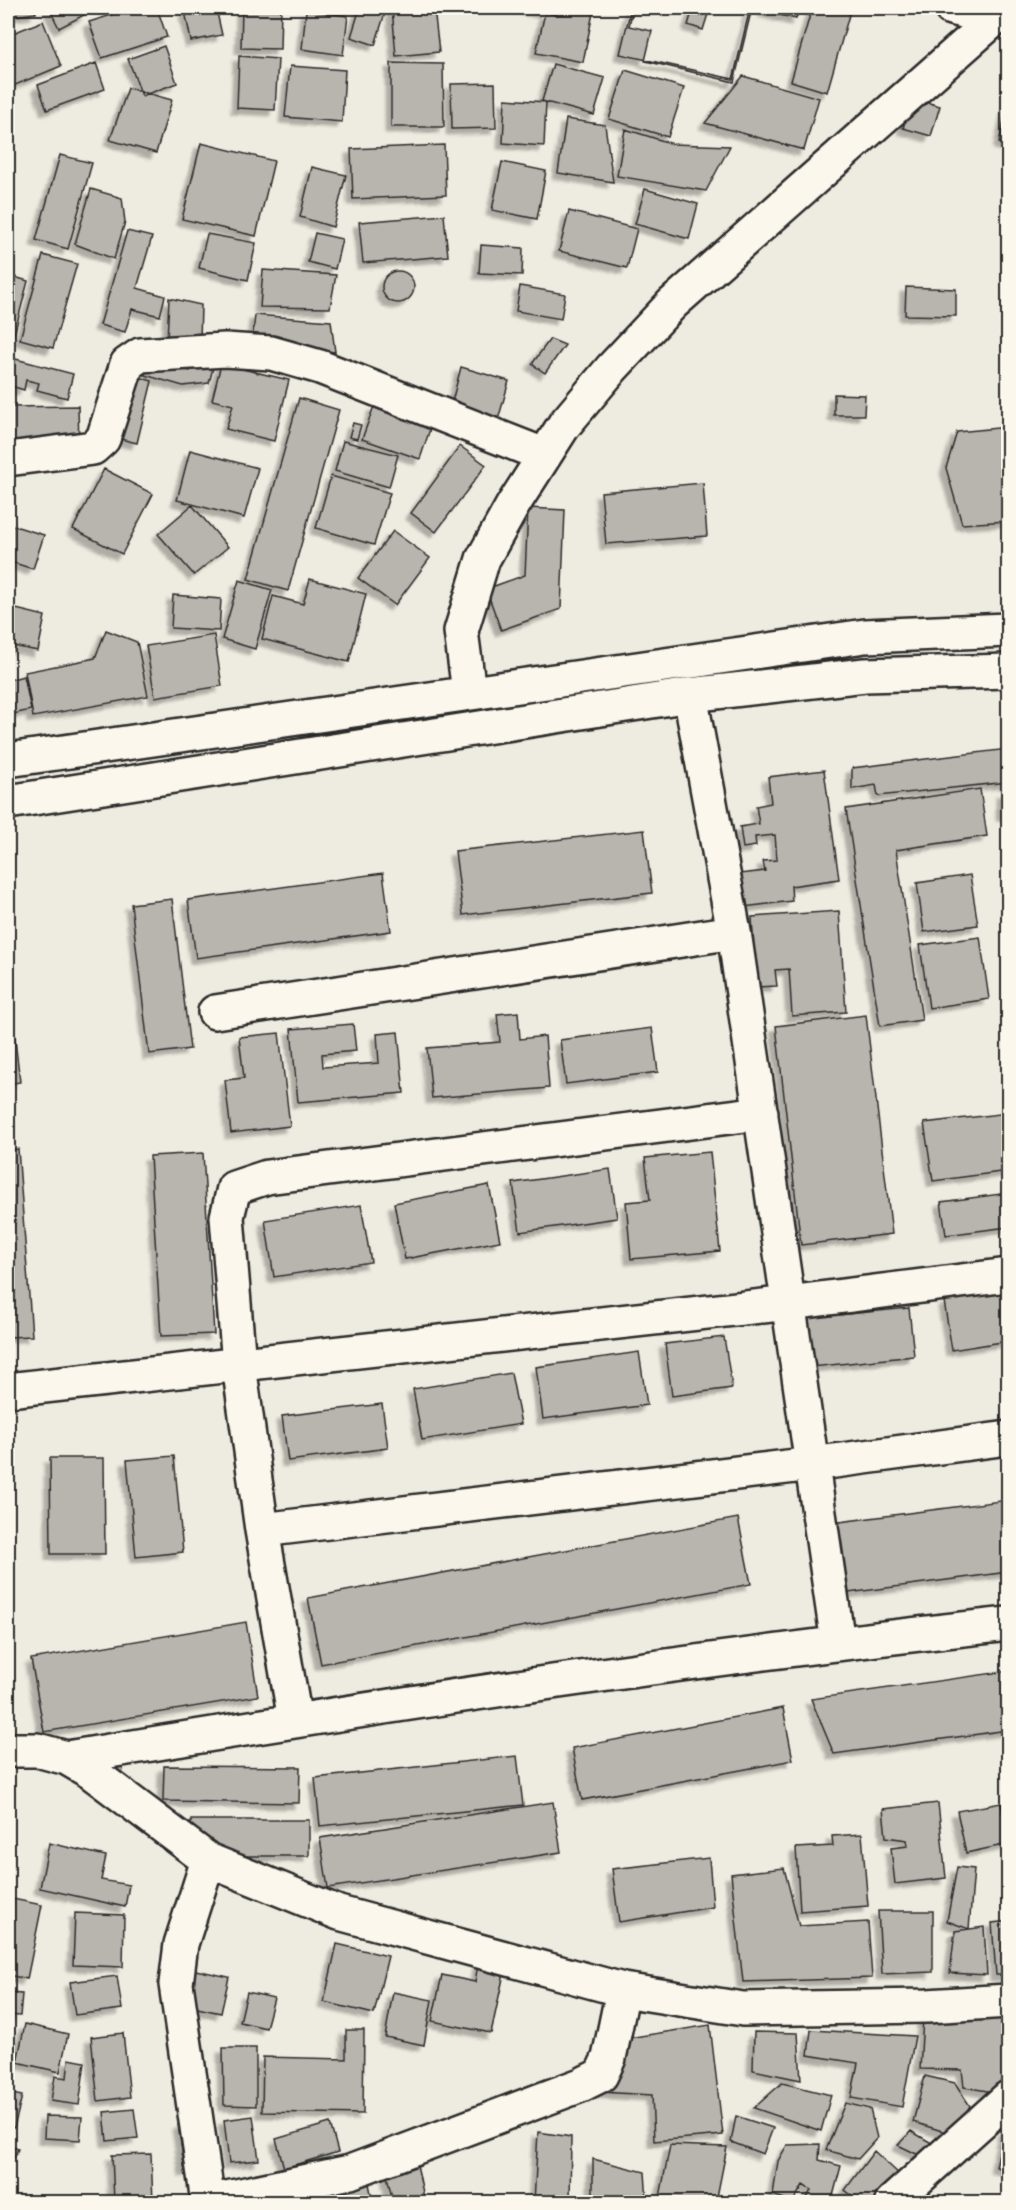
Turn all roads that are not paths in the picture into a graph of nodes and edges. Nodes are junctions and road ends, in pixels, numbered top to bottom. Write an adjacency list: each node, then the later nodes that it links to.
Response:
1 (951, 8): 2 (street)
2 (1001, 13): 3 (street)
3 (544, 455): 4 (street); 7 (street)
4 (8, 459)
5 (1008, 630): 7 (street)
6 (1008, 671): 8 (street)
7 (469, 692): 9 (street)
8 (690, 696): 10 (street); 11 (street)
9 (8, 760)
10 (8, 802)
11 (734, 932): 12 (street); 13 (street)
12 (215, 1012)
13 (761, 1113): 15 (street); 16 (street)
14 (1008, 1275): 15 (street)
15 (789, 1304): 16 (street); 19 (street)
16 (239, 1365): 17 (street); 20 (street)
17 (8, 1390)
18 (1008, 1438): 19 (street)
19 (812, 1464): 20 (street); 22 (street)
20 (262, 1530): 23 (street)
21 (1008, 1624): 22 (street)
22 (838, 1643): 23 (street)
23 (295, 1720): 25 (street)
24 (8, 1750): 25 (street)
25 (67, 1758): 26 (street)
26 (208, 1860): 27 (street); 30 (street)
27 (623, 1990): 28 (street); 30 (street)
28 (1008, 2001)
29 (1008, 2098): 31 (street)
30 (208, 2202)
31 (892, 2202)

